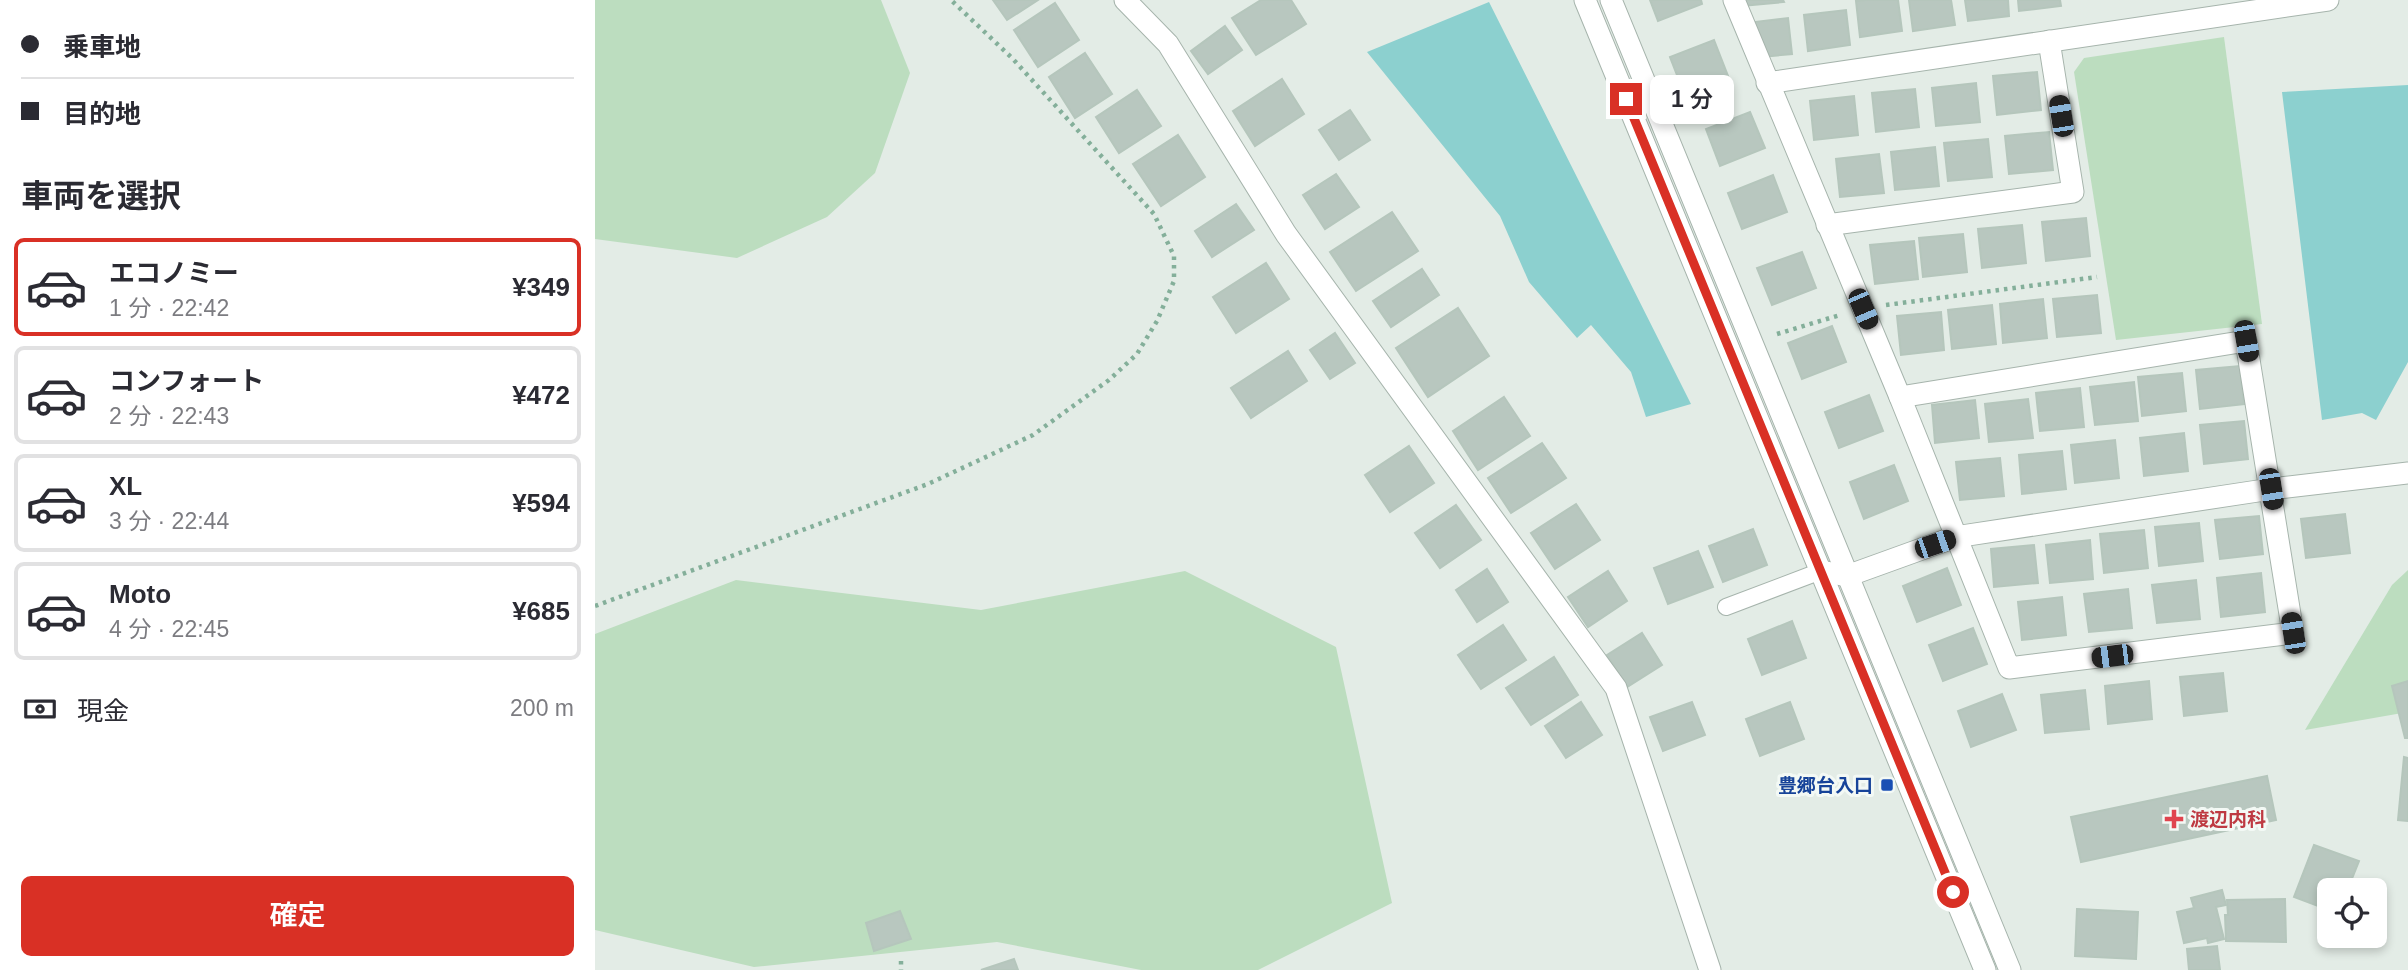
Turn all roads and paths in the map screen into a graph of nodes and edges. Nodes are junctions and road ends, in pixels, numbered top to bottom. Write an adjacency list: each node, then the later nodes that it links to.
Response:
1 (951, 0): 20 (path)
2 (1125, 0): 24 (street)
3 (1585, 0): 18 (street)
4 (1611, 0): 19 (street)
5 (1734, 0): 9 (street)
6 (2328, 0): 7 (street)
7 (2230, 7): 8 (street)
8 (2049, 41): 9 (street); 10 (street)
9 (1767, 83): 10 (street)
10 (1827, 225): 12 (street)
11 (2097, 277): 12 (path)
12 (1863, 309): 13 (path); 14 (street)
13 (1777, 334)
14 (1901, 397): 16 (street); 17 (street)
15 (2408, 473): 16 (street)
16 (2271, 489): 17 (street); 17 (street)
17 (1955, 537): 19 (street)
18 (1821, 571): 19 (street); 21 (lane); 25 (street)
19 (1847, 576): 26 (street)
20 (595, 606)
21 (1726, 607)
22 (901, 961): 23 (path)
23 (901, 970)
24 (1710, 970)
25 (1985, 970)
26 (2010, 970)

